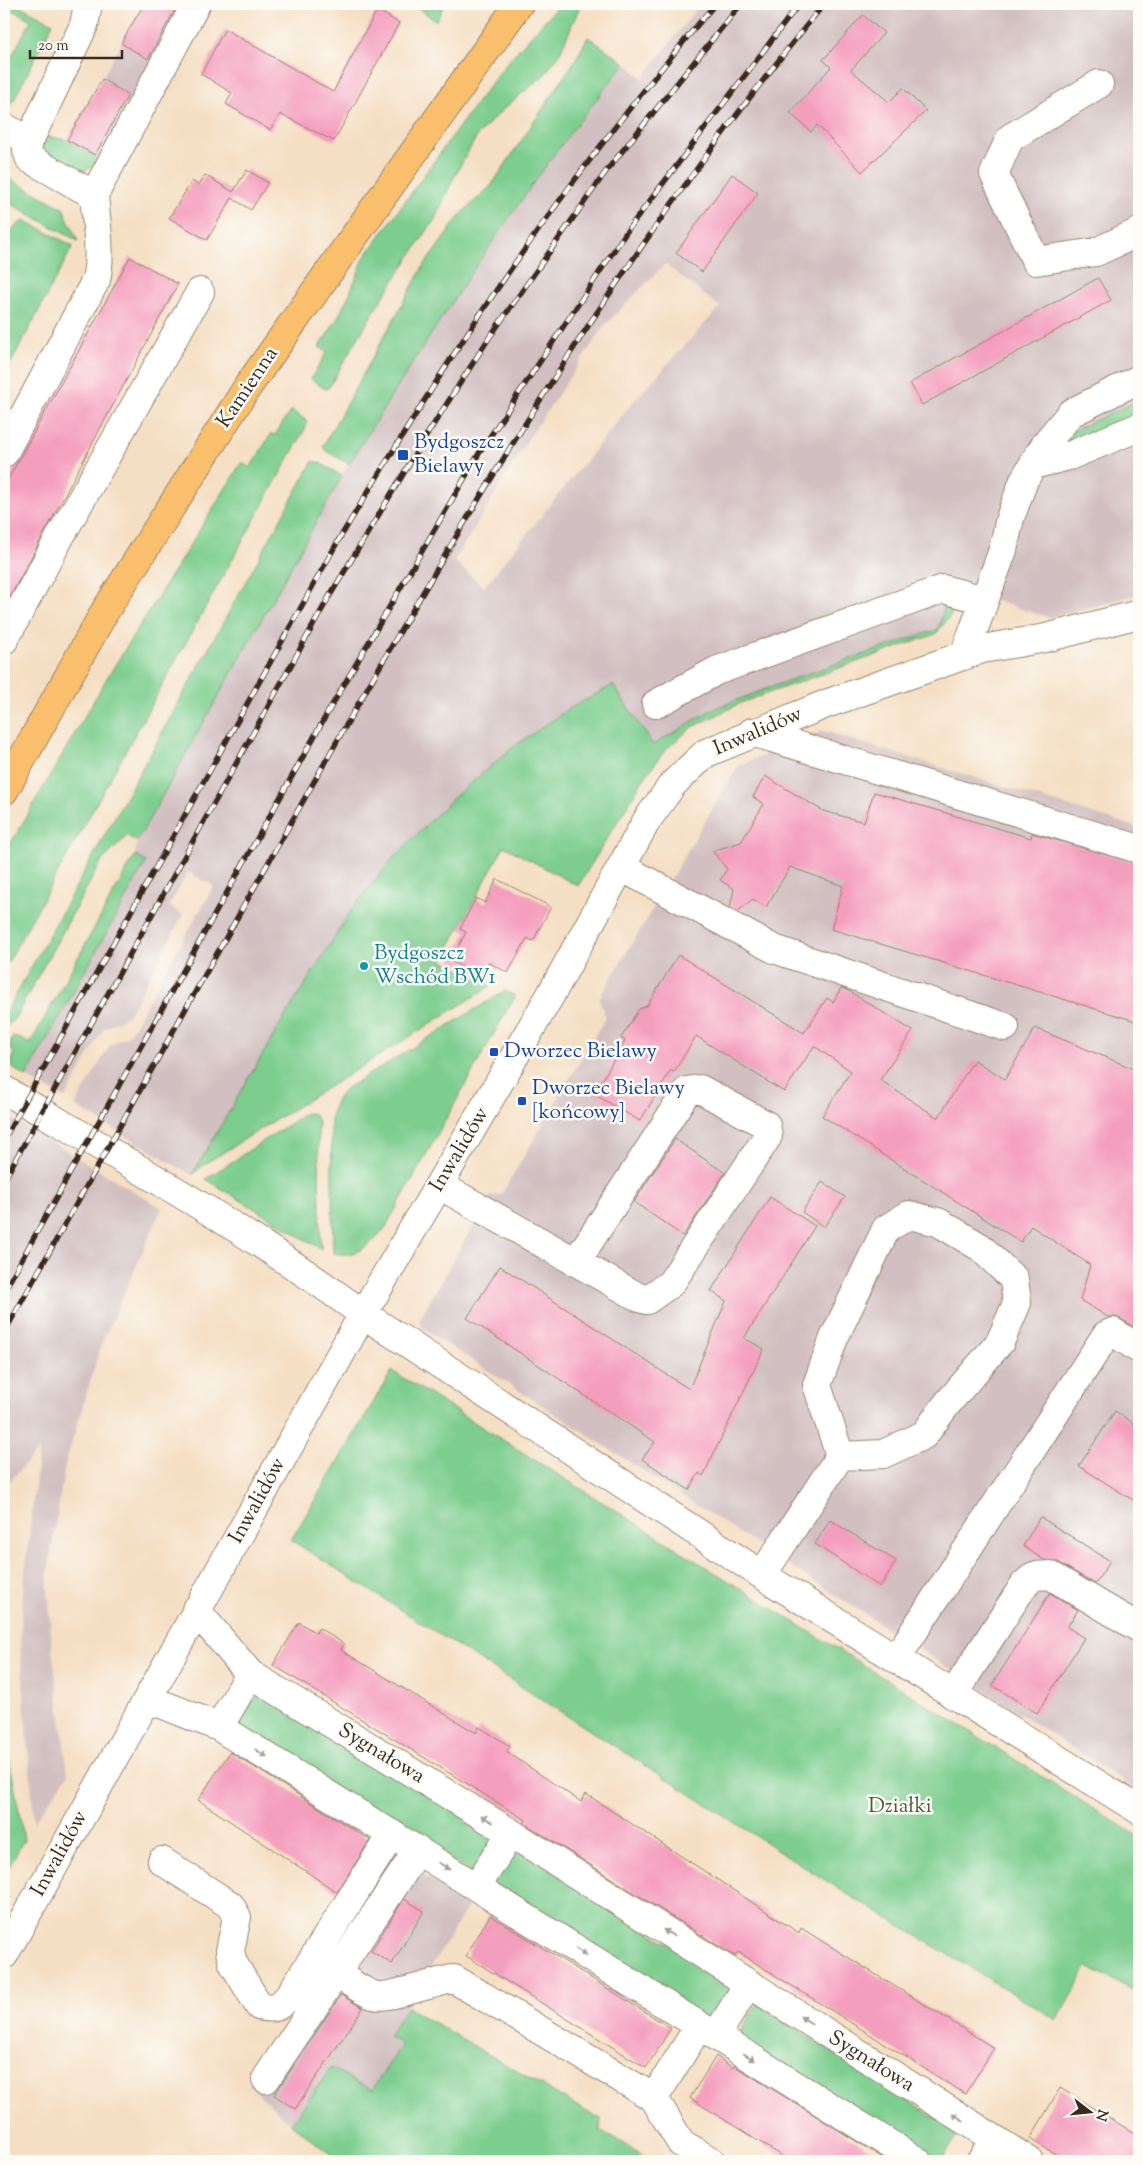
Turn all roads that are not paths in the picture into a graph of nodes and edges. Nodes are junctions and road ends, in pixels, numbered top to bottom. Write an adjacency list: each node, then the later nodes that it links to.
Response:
1 (88, 4): 6 (street)
2 (196, 4): 7 (street)
3 (519, 4): 20 (main road, Kamienna)
4 (1099, 84): 8 (street)
5 (4, 127): 6 (street)
6 (29, 141): 7 (street)
7 (94, 195): 12 (street)
8 (1139, 232)
9 (200, 292): 16 (street)
10 (1139, 379): 13 (street)
11 (1139, 427): 13 (street)
12 (4, 452)
13 (1033, 465): 14 (street)
14 (984, 600): 17 (street); 18 (street)
15 (1139, 614): 17 (street, Inwalidów)
16 (4, 640)
17 (964, 656): 19 (street, Inwalidów)
18 (656, 704)
19 (752, 732): 21 (street); 22 (street, Inwalidów)
20 (4, 791)
21 (1139, 850)
22 (621, 867): 23 (street); 25 (street, Inwalidów)
23 (1005, 1027)
24 (4, 1090): 27 (street)
25 (439, 1185): 26 (street); 27 (street, Inwalidów)
26 (576, 1262): 26 (street)
27 (363, 1314): 30 (street); 31 (street, Inwalidów)
28 (1139, 1349): 33 (street)
29 (840, 1456): 29 (street); 30 (street)
30 (762, 1575): 33 (street)
31 (196, 1610): 34 (street, Sygnałowa); 36 (street, Inwalidów)
32 (1139, 1628): 35 (street)
33 (896, 1659): 35 (street)
34 (250, 1674): 37 (street); 39 (street, Sygnałowa, one-way to 34)
35 (953, 1694): 38 (street)
36 (149, 1699): 37 (street); 44 (street, Inwalidów)
37 (219, 1727): 40 (street, one-way to 40)
38 (1139, 1810)
39 (511, 1833): 43 (street); 46 (street, Sygnałowa, one-way to 39)
40 (392, 1834): 41 (street); 42 (street)
41 (418, 1850): 43 (street, one-way to 43); 45 (street)
42 (162, 1862)
43 (477, 1886): 47 (street, one-way to 47)
44 (4, 1955)
45 (336, 1973): 48 (street); 49 (street)
46 (748, 1984): 47 (street); 50 (street, Sygnałowa, one-way to 46)
47 (708, 2031): 49 (street); 52 (street, one-way to 52)
48 (266, 2079)
49 (654, 2098): 51 (street)
50 (987, 2150): 53 (street, Sygnałowa)
51 (711, 2161)
52 (917, 2161)
53 (1030, 2161)

